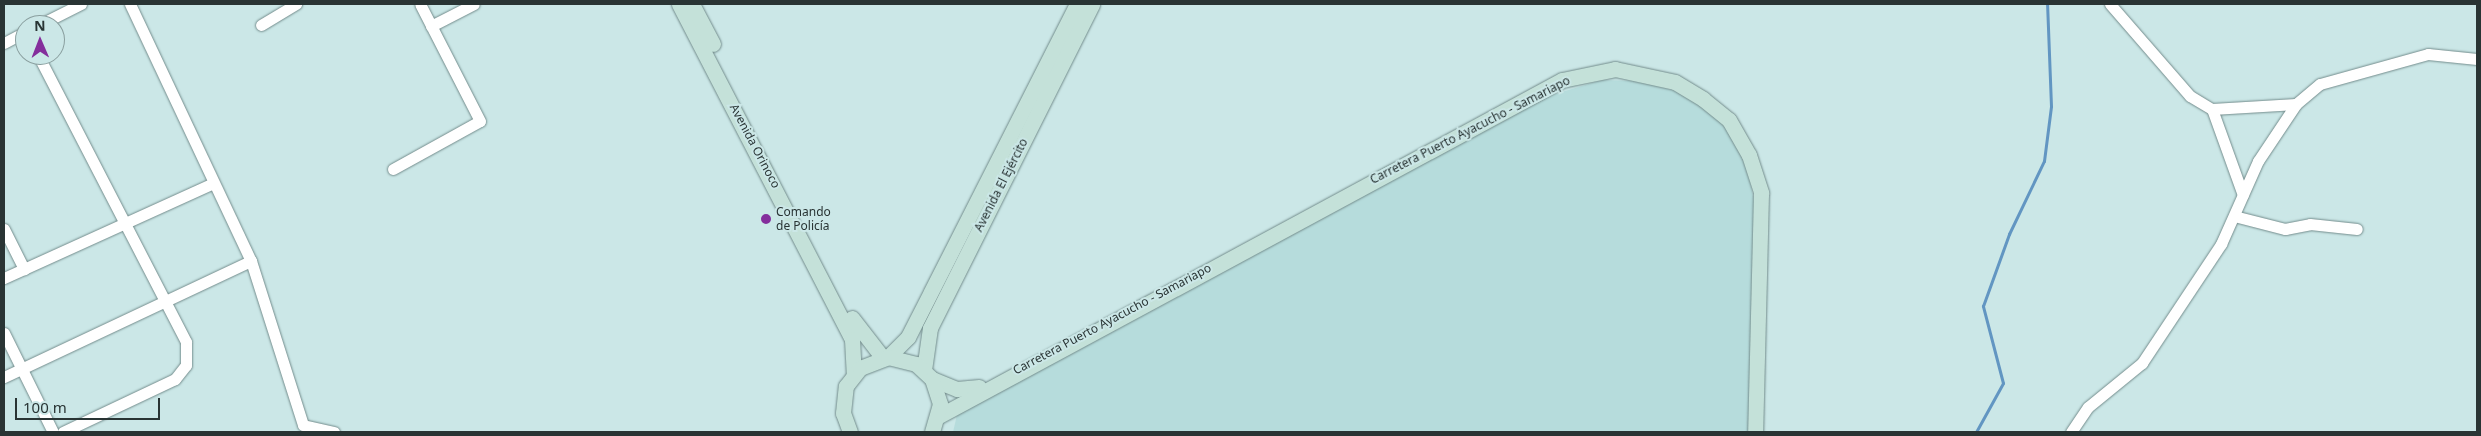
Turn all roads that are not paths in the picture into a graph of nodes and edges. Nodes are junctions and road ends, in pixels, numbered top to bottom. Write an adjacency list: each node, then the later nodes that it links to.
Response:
1 (81, 4): 11 (street)
2 (130, 4): 19 (street)
3 (296, 4): 12 (street)
4 (420, 4): 13 (street)
5 (474, 4): 13 (street)
6 (679, 4): 32 (street, Avenida Orinoco)
7 (692, 4): 30 (street, Avenida Orinoco)
8 (1077, 4): 30 (street, Avenida El Ejército)
9 (1092, 4): 33 (street, Avenida El Ejército)
10 (2110, 4): 17 (street)
11 (59, 15)
12 (262, 25)
13 (431, 26): 18 (street)
14 (2477, 59): 16 (street)
15 (43, 65): 22 (street)
16 (2296, 104): 17 (street); 20 (street)
17 (2212, 109): 20 (street)
18 (393, 169)
19 (214, 183): 22 (street); 25 (street)
20 (2243, 195): 21 (street)
21 (2234, 216): 24 (street); 43 (street)
22 (124, 223): 26 (street); 28 (street)
23 (4, 229): 26 (street)
24 (2357, 229)
25 (251, 261): 28 (street); 39 (street)
26 (24, 269): 27 (street)
27 (4, 278)
28 (164, 302): 31 (street); 38 (street)
29 (4, 333): 31 (street)
30 (886, 358): 32 (street, Avenida El Ejército); 33 (street, Carretera Puerto Ayacucho - Samariapo)
31 (21, 369): 34 (street); 37 (street)
32 (854, 374): 40 (street)
33 (928, 375): 35 (street, Carretera Puerto Ayacucho - Samariapo); 36 (street)
34 (4, 377)
35 (988, 386): 36 (street, Carretera Puerto Ayacucho - Samariapo); 42 (street, Carretera Puerto Ayacucho - Samariapo)
36 (939, 416): 41 (street)
37 (53, 432)
38 (63, 432)
39 (334, 432)
40 (850, 432)
41 (932, 432)
42 (1755, 432)
43 (2070, 432)

